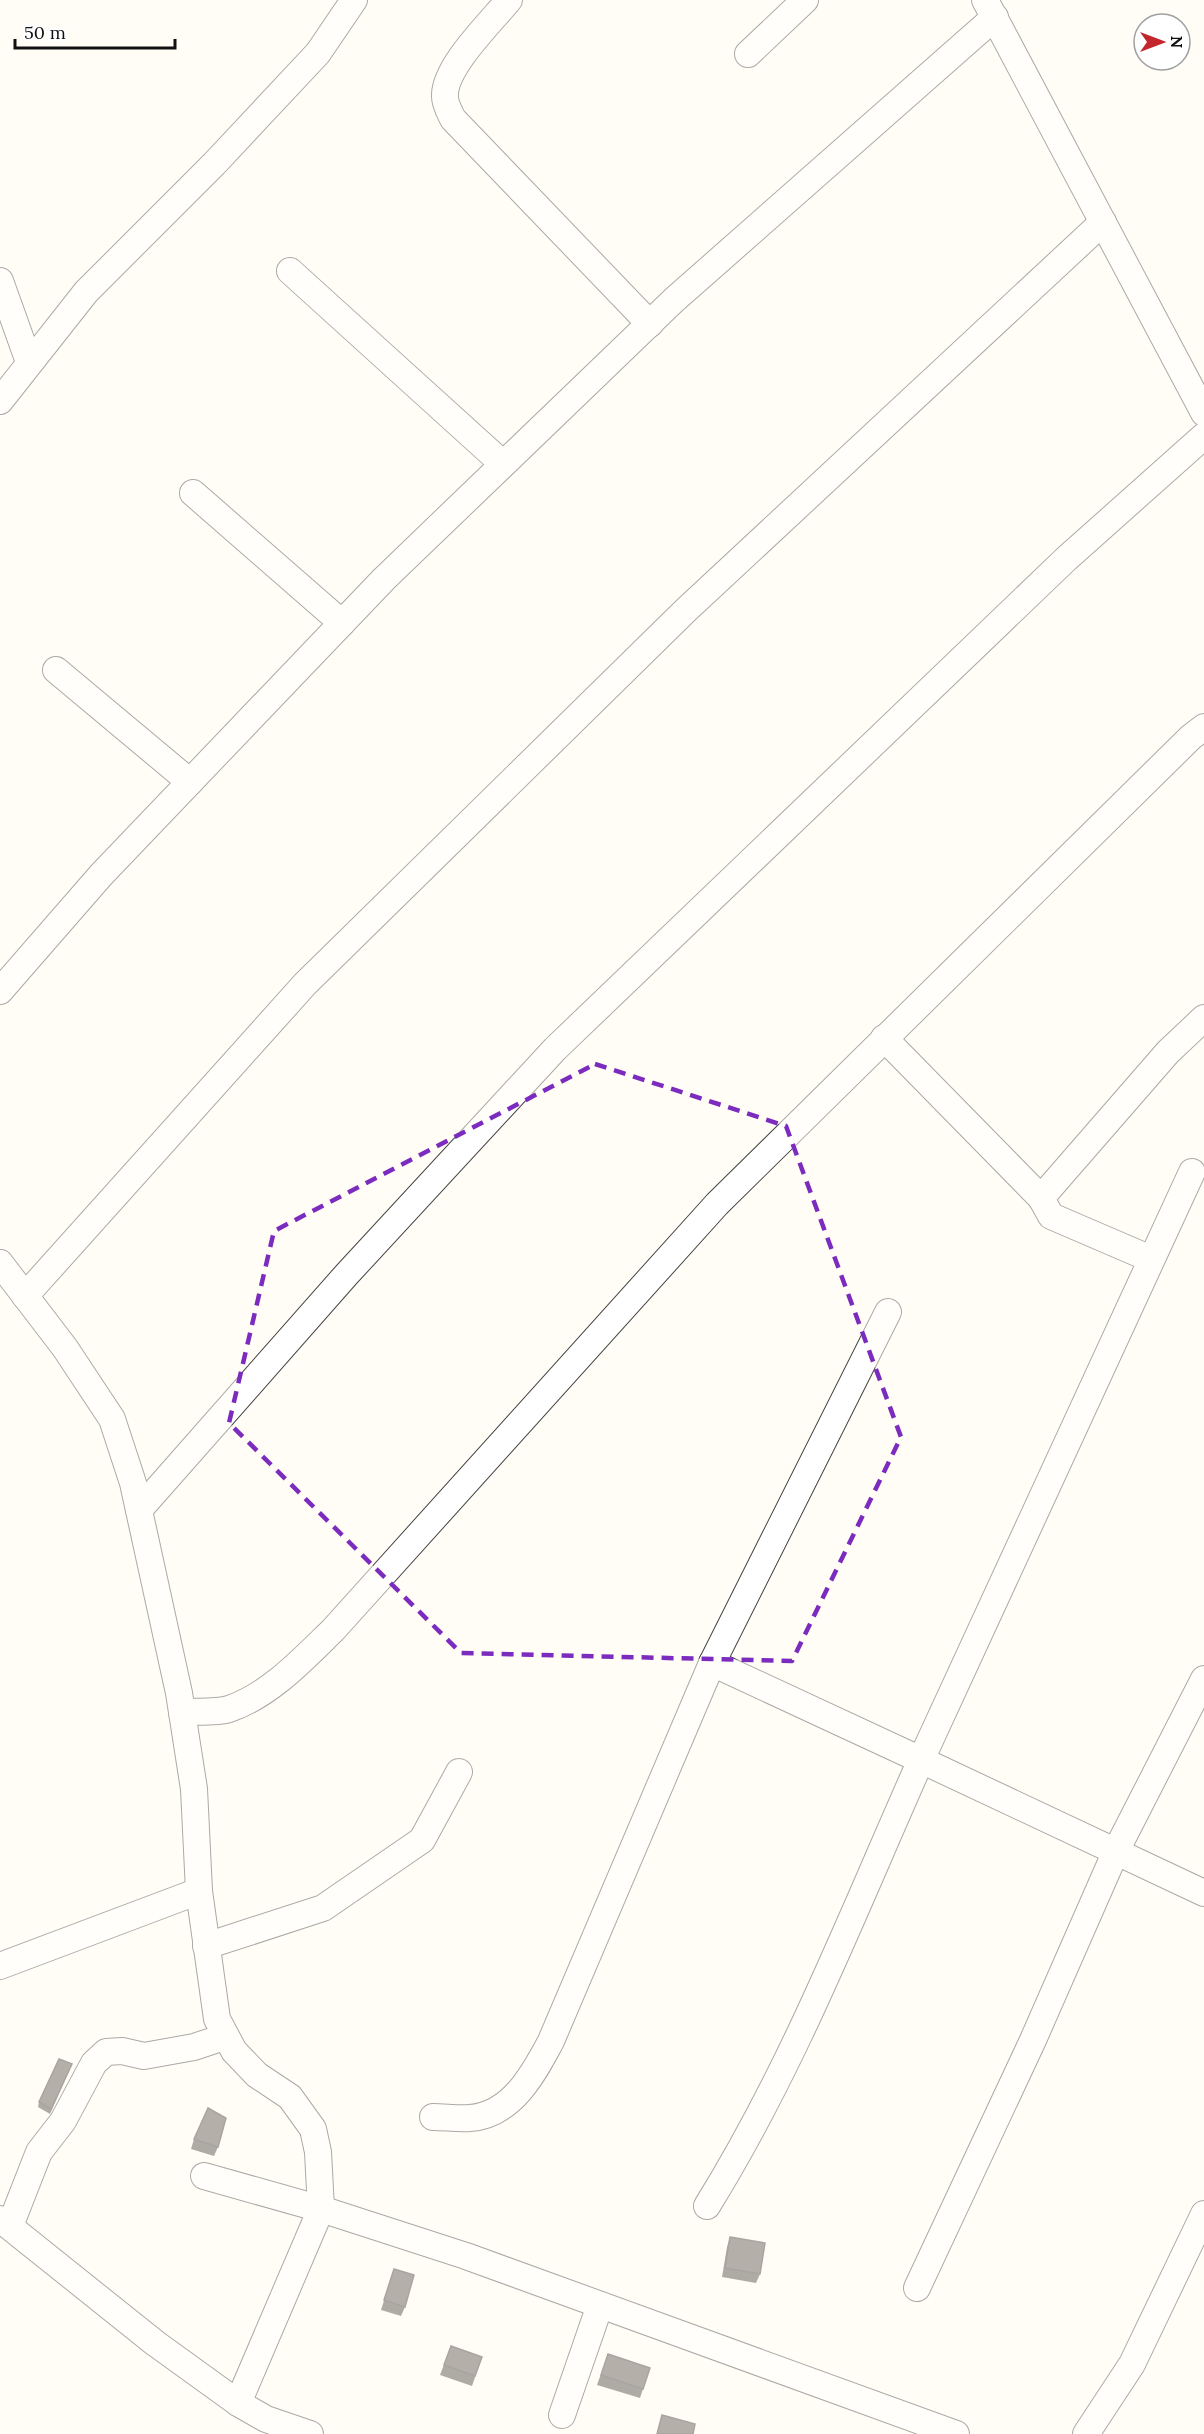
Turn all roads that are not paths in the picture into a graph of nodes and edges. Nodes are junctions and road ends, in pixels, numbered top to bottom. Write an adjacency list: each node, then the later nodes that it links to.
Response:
1 (354, 0): 10 (street)
2 (509, 0): 9 (street)
3 (805, 0): 5 (street)
4 (990, 9): 6 (street); 9 (street)
5 (748, 54)
6 (1103, 222): 12 (street); 27 (street)
7 (290, 272): 14 (street)
8 (0, 281): 10 (street)
9 (650, 324): 14 (street)
10 (29, 362): 11 (street)
11 (0, 401)
12 (1204, 412)
13 (1204, 436): 29 (street)
14 (503, 464): 16 (street)
15 (194, 493): 16 (street)
16 (342, 623): 19 (street)
17 (56, 670): 19 (street)
18 (1204, 727): 22 (street)
19 (190, 782): 20 (street)
20 (0, 991)
21 (1204, 1018): 24 (street)
22 (884, 1038): 24 (street); 32 (street)
23 (1192, 1172): 25 (street)
24 (1041, 1198): 25 (street)
25 (1151, 1259): 33 (street)
26 (0, 1263): 27 (street)
27 (25, 1296): 29 (street)
28 (888, 1312): 30 (street)
29 (139, 1510): 32 (street)
30 (712, 1663): 33 (street); 41 (street)
31 (1204, 1679): 35 (street)
32 (182, 1712): 36 (street)
33 (921, 1760): 35 (street); 43 (street)
34 (459, 1772): 38 (street)
35 (1116, 1851): 37 (street); 47 (street)
36 (199, 1891): 38 (street); 39 (street)
37 (1204, 1893)
38 (206, 1946): 40 (street)
39 (0, 1966)
40 (224, 2037): 44 (street); 46 (street)
41 (433, 2117)
42 (204, 2176): 44 (street)
43 (707, 2206)
44 (321, 2209): 48 (street); 49 (street)
45 (1204, 2214): 53 (street)
46 (5, 2222): 49 (street)
47 (917, 2288)
48 (600, 2305): 50 (street); 52 (street)
49 (238, 2403): 51 (street)
50 (562, 2415)
51 (310, 2434)
52 (956, 2434)
53 (1086, 2434)

